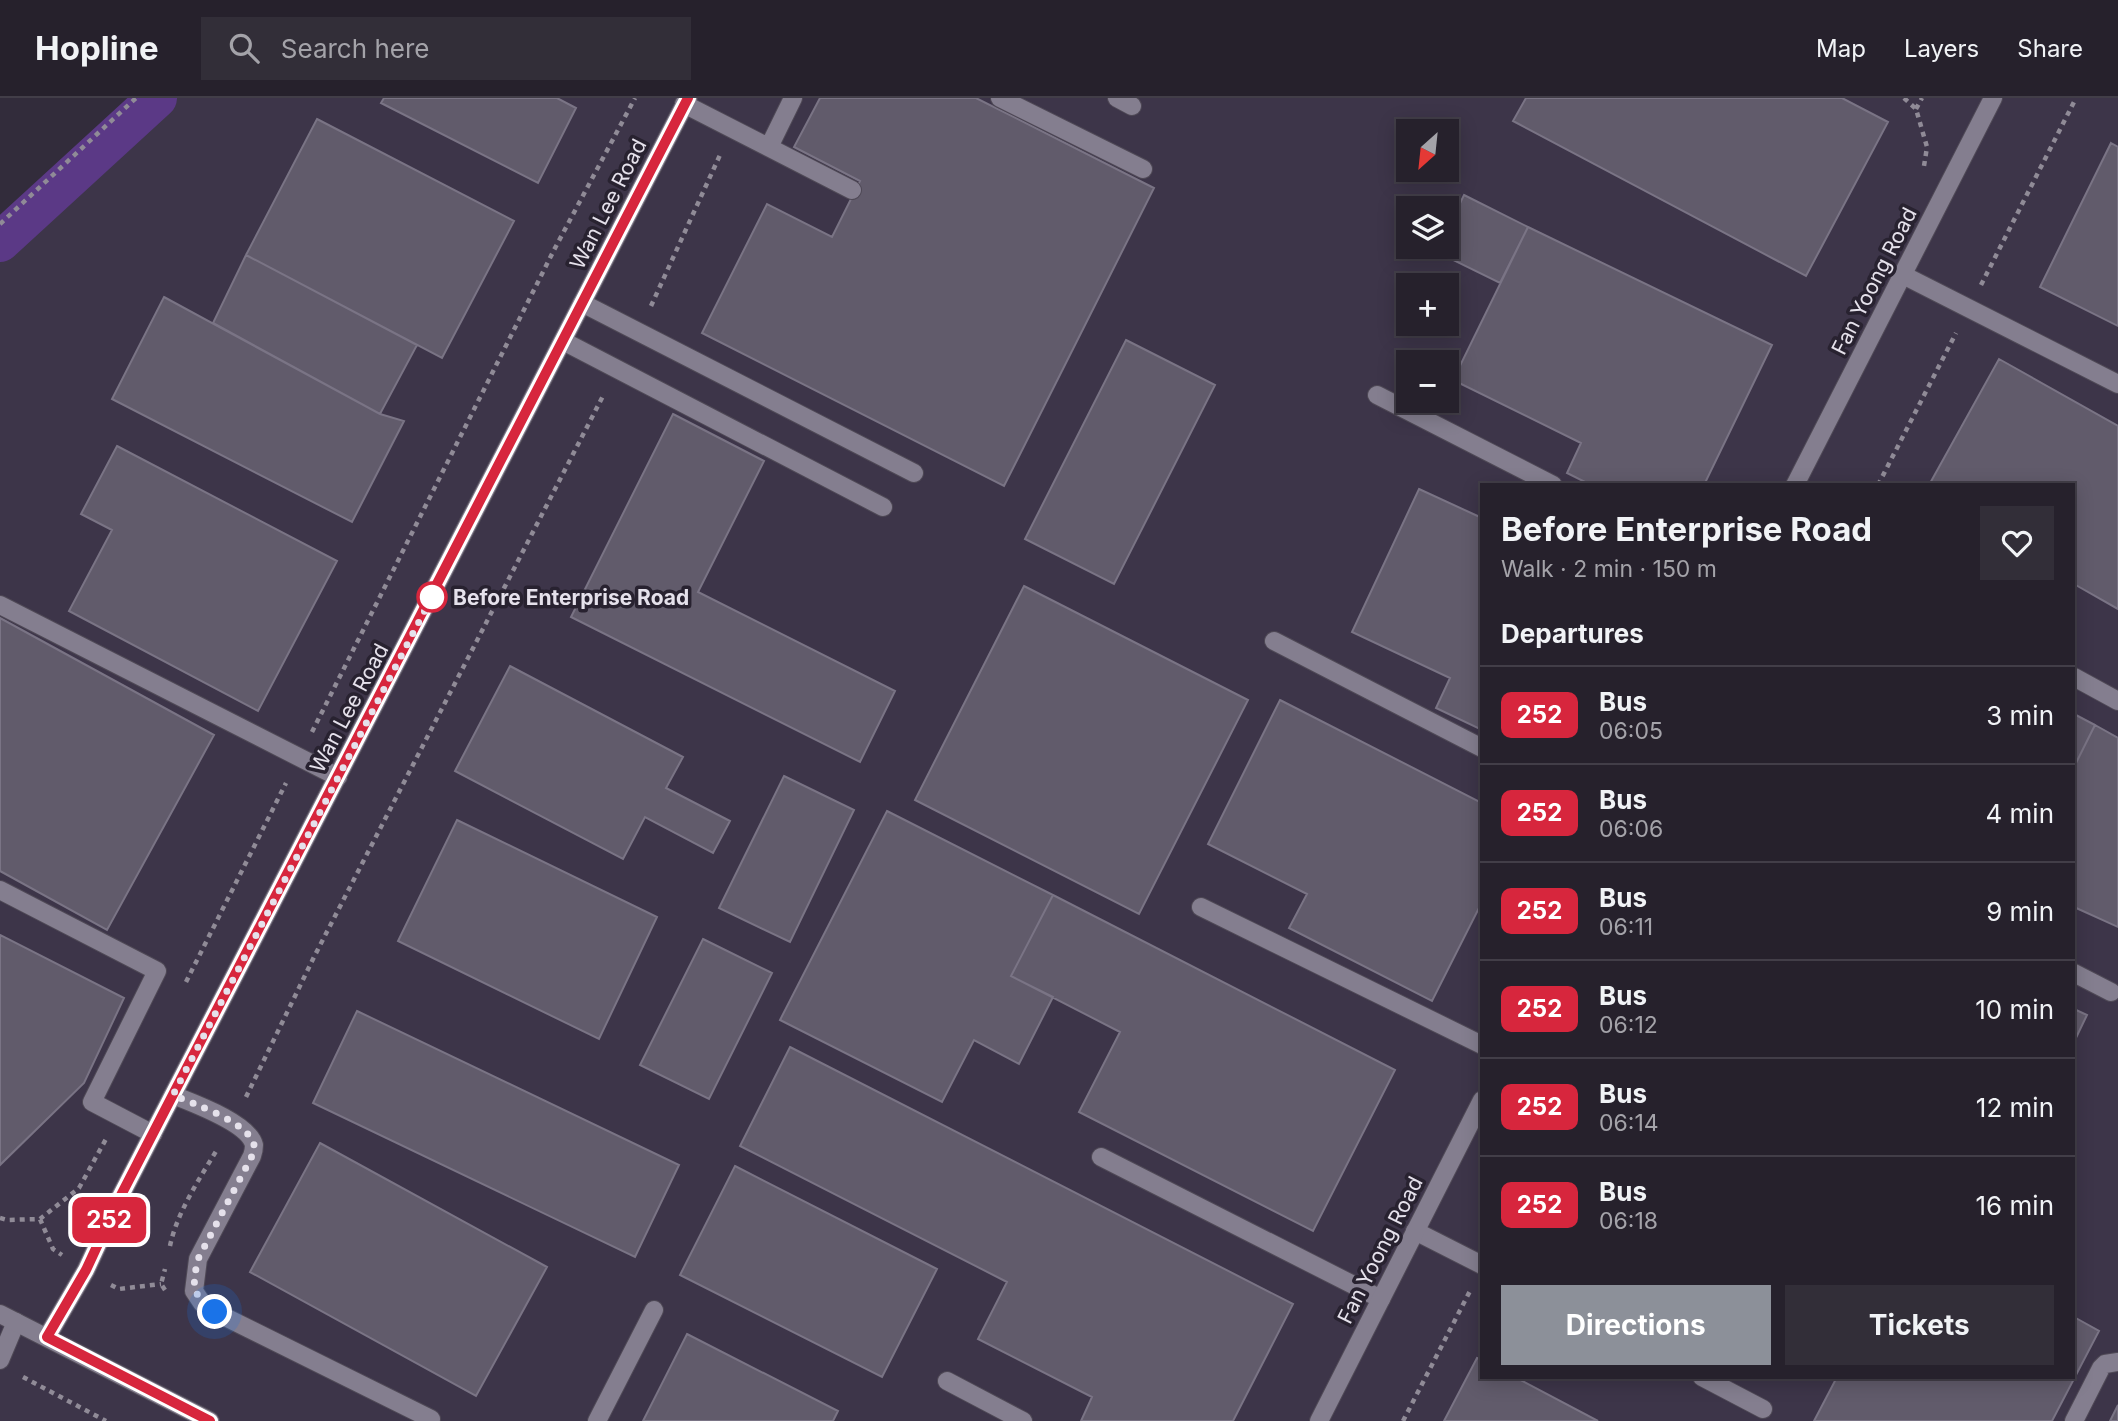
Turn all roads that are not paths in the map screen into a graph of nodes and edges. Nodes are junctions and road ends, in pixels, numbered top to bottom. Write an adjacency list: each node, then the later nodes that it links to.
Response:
1 (793, 98): 5 (street)
2 (1000, 98): 6 (street)
3 (1993, 98): 8 (street, Fan Yoong Road)
4 (686, 101): 5 (street); 9 (street, Wan Lee Road)
5 (769, 148): 7 (street)
6 (1143, 169)
7 (852, 190)
8 (1903, 275): 11 (street); 15 (street, Fan Yoong Road)
9 (582, 303): 10 (street, Wan Lee Road); 13 (street)
10 (563, 341): 16 (street); 22 (street, Wan Lee Road)
11 (2118, 384)
12 (1377, 395): 14 (street)
13 (914, 473)
14 (1549, 483)
15 (1796, 483)
16 (883, 507)
17 (0, 605): 22 (street)
18 (1274, 641): 21 (street)
19 (2075, 678): 20 (street)
20 (2118, 701)
21 (1480, 747)
22 (338, 777): 28 (street, Wan Lee Road)
23 (0, 890): 30 (street)
24 (1201, 906): 27 (street)
25 (2075, 973): 26 (street)
26 (2111, 992)
27 (1480, 1044)
28 (173, 1095): 30 (street, Wan Lee Road); 43 (street)
29 (1480, 1104): 32 (street, Fan Yoong Road)
30 (153, 1134): 37 (street, Wan Lee Road)
31 (1101, 1157): 34 (street)
32 (1415, 1231): 33 (street); 34 (street, Fan Yoong Road)
33 (1480, 1264)
34 (1381, 1299): 47 (street, Fan Yoong Road)
35 (654, 1310): 45 (street)
36 (8, 1317): 37 (street); 39 (street)
37 (47, 1337): 44 (street)
38 (2118, 1362): 48 (street)
39 (6, 1365)
40 (1706, 1379): 42 (street)
41 (947, 1381): 46 (street)
42 (1763, 1409)
43 (431, 1419)
44 (210, 1421)
45 (597, 1421)
46 (1023, 1421)
47 (1319, 1421)
48 (2074, 1421)

